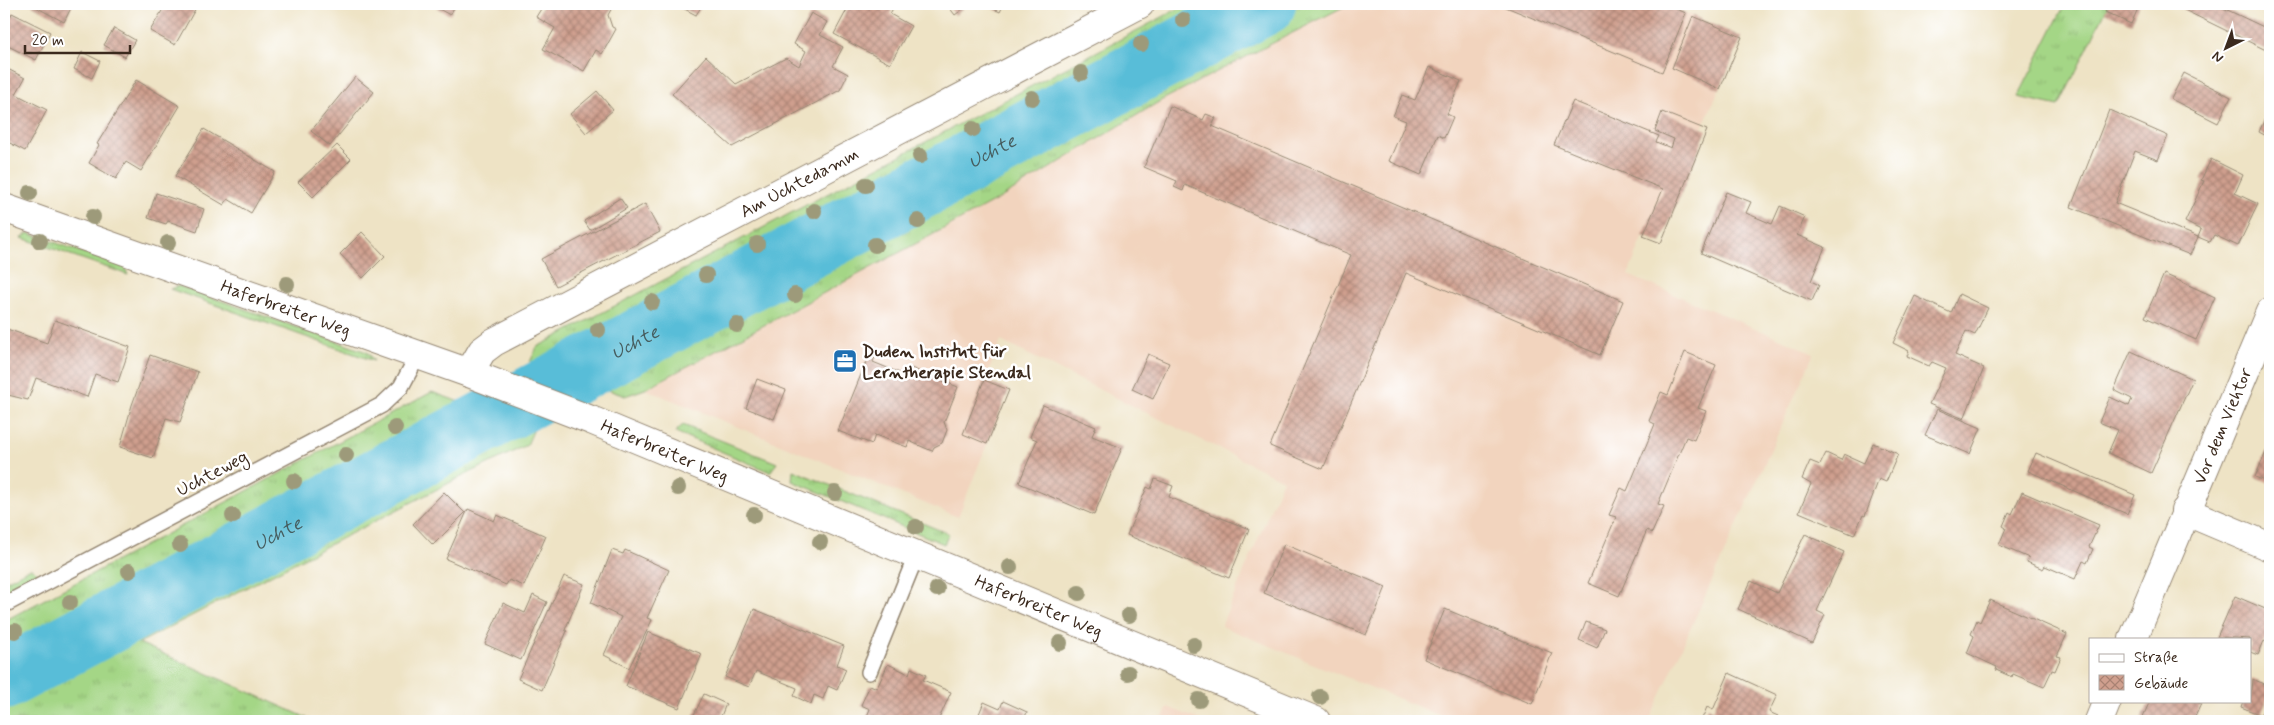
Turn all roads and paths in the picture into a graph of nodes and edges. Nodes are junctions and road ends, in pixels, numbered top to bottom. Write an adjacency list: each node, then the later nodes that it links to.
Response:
1 (1140, 4): 5 (street, Am Uchtedamm)
2 (4, 208): 4 (street, Haferbreiter Weg)
3 (2270, 312): 6 (street, Vor dem Viehtor)
4 (418, 355): 5 (street, Haferbreiter Weg); 9 (lane, Uchteweg)
5 (477, 375): 8 (street, Haferbreiter Weg)
6 (2185, 511): 7 (street); 10 (street, Vor dem Viehtor)
7 (2270, 547)
8 (916, 556): 11 (lane); 13 (street, Haferbreiter Weg)
9 (4, 605)
10 (2133, 638)
11 (869, 672)
12 (2107, 702): 14 (street)
13 (1316, 721)
14 (2098, 721)

